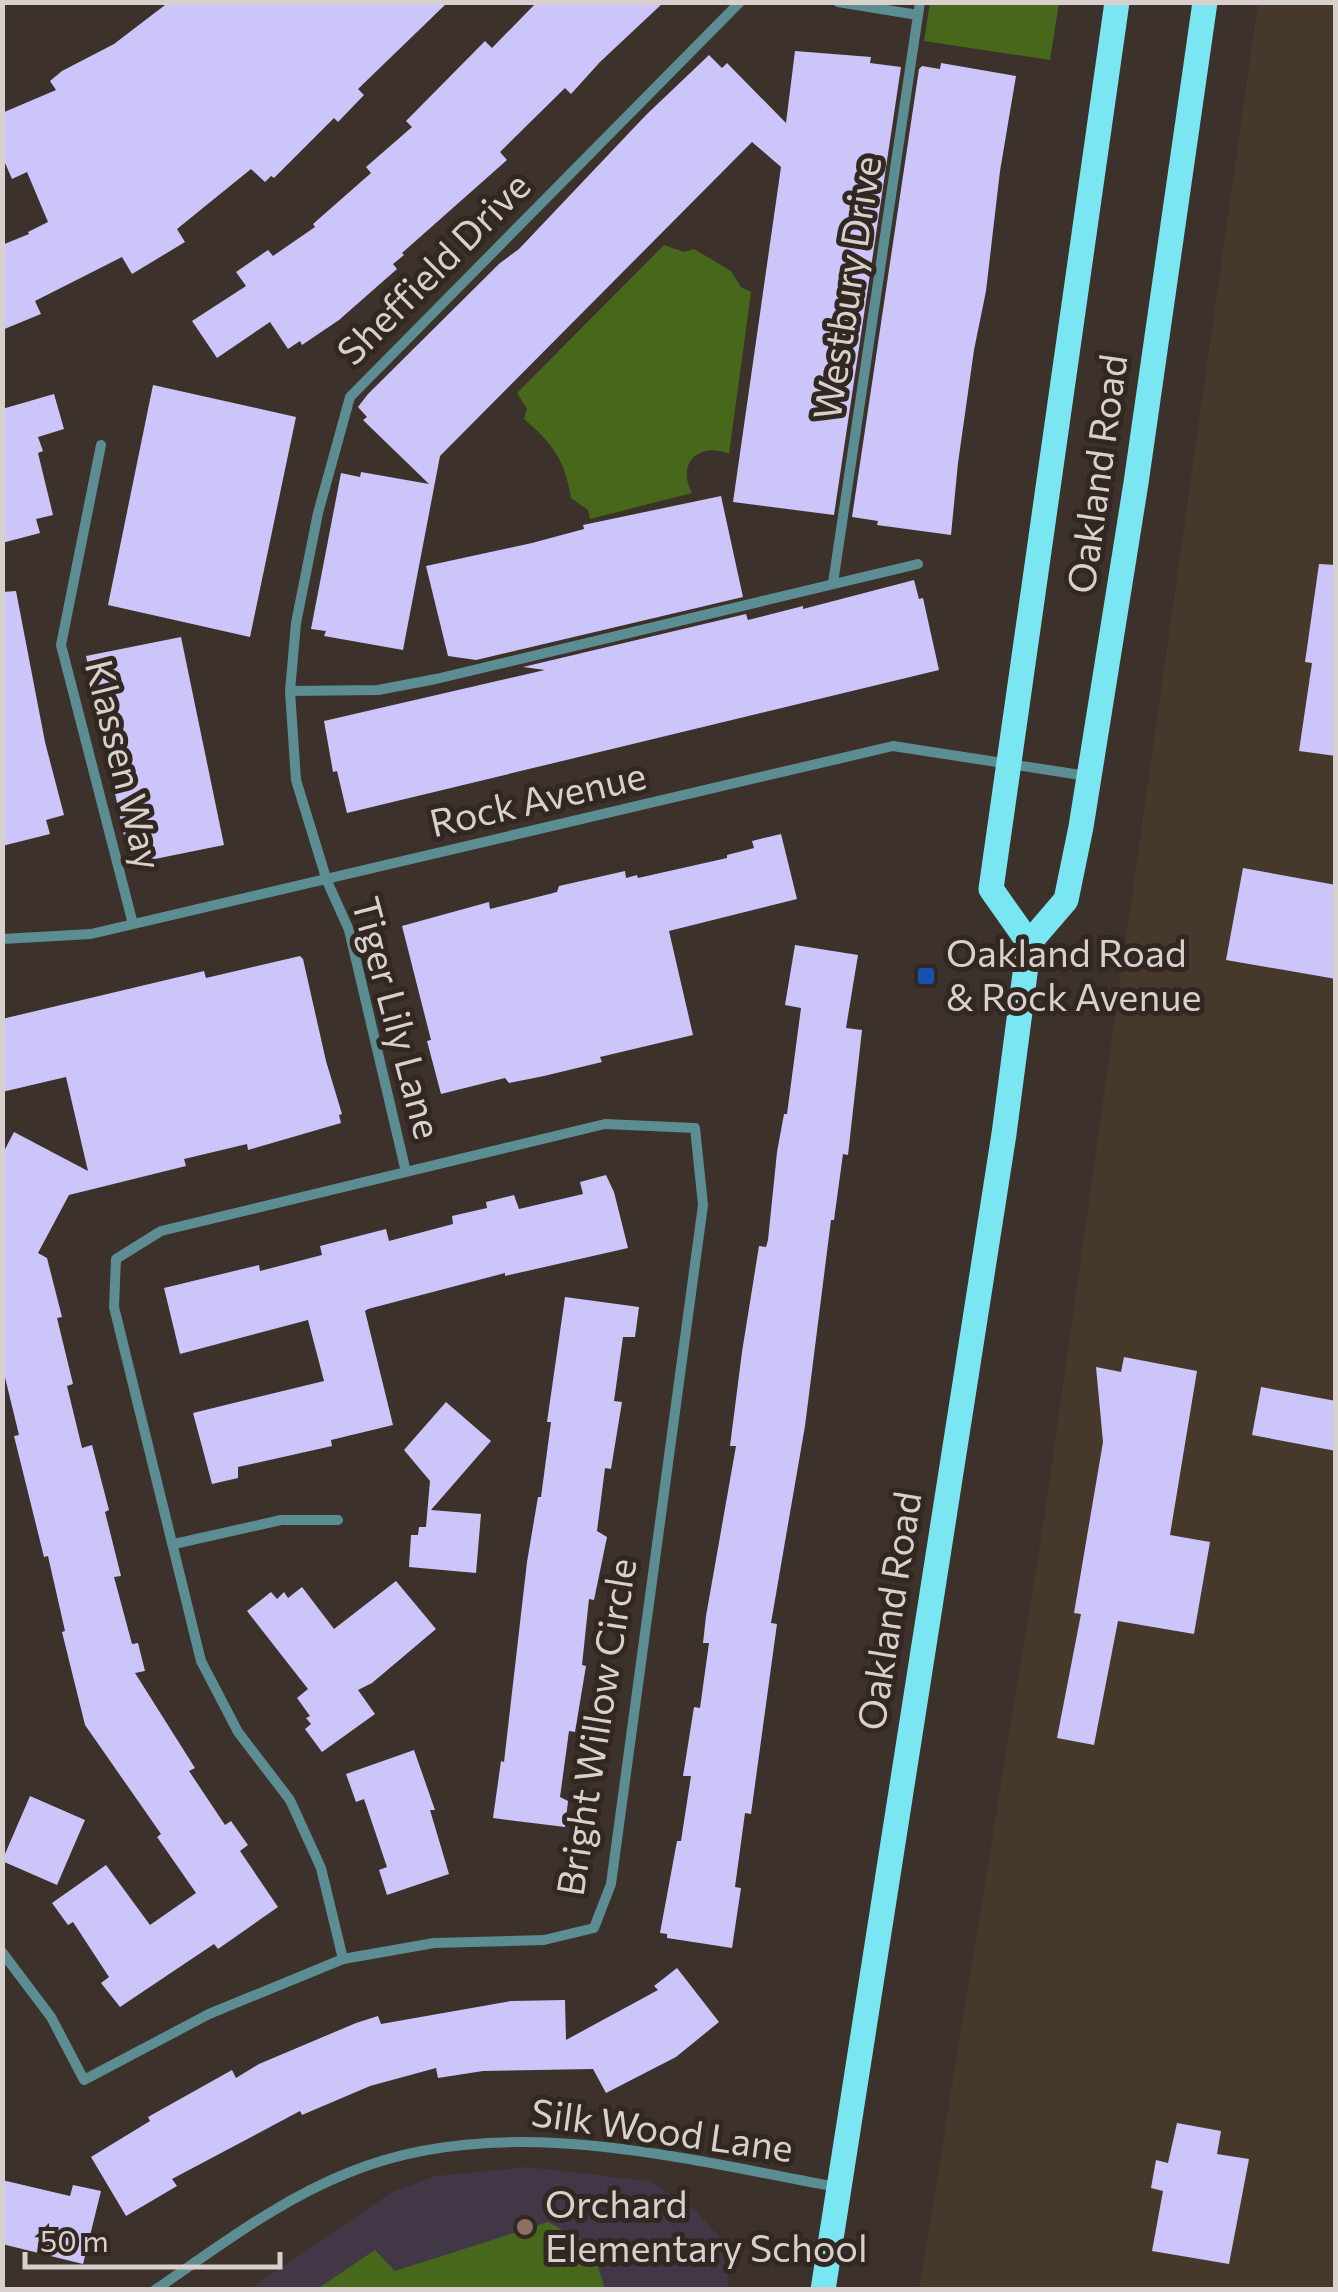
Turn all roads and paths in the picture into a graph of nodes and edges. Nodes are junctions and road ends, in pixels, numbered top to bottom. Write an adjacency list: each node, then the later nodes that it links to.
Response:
1 (740, 2): 9 (street, Sheffield Drive)
2 (838, 2): 5 (street)
3 (1117, 2): 10 (main road, Oakland Road)
4 (1205, 2): 11 (main road, Oakland Road)
5 (919, 8): 8 (street, Westbury Drive)
6 (101, 444): 13 (street, Klassen Way)
7 (918, 564): 8 (street)
8 (833, 583): 9 (street)
9 (290, 691): 12 (street, Sheffield Drive)
10 (1010, 765): 11 (street, Rock Avenue); 12 (street, Rock Avenue); 15 (main road, Oakland Road)
11 (1088, 776): 15 (main road, Oakland Road)
12 (327, 882): 13 (street, Rock Avenue); 16 (street, Tiger Lily Lane)
13 (133, 924): 14 (street, Rock Avenue)
14 (2, 938)
15 (1029, 943): 21 (main road, Oakland Road)
16 (406, 1172): 18 (street, Bright Willow Circle); 20 (street, Bright Willow Circle)
17 (338, 1520): 18 (street)
18 (174, 1544): 20 (street, Bright Willow Circle)
19 (2, 1952): 20 (street)
20 (343, 1959)
21 (837, 2187): 22 (street, Silk Wood Lane); 23 (main road, Oakland Road)
22 (155, 2290)
23 (822, 2290)

